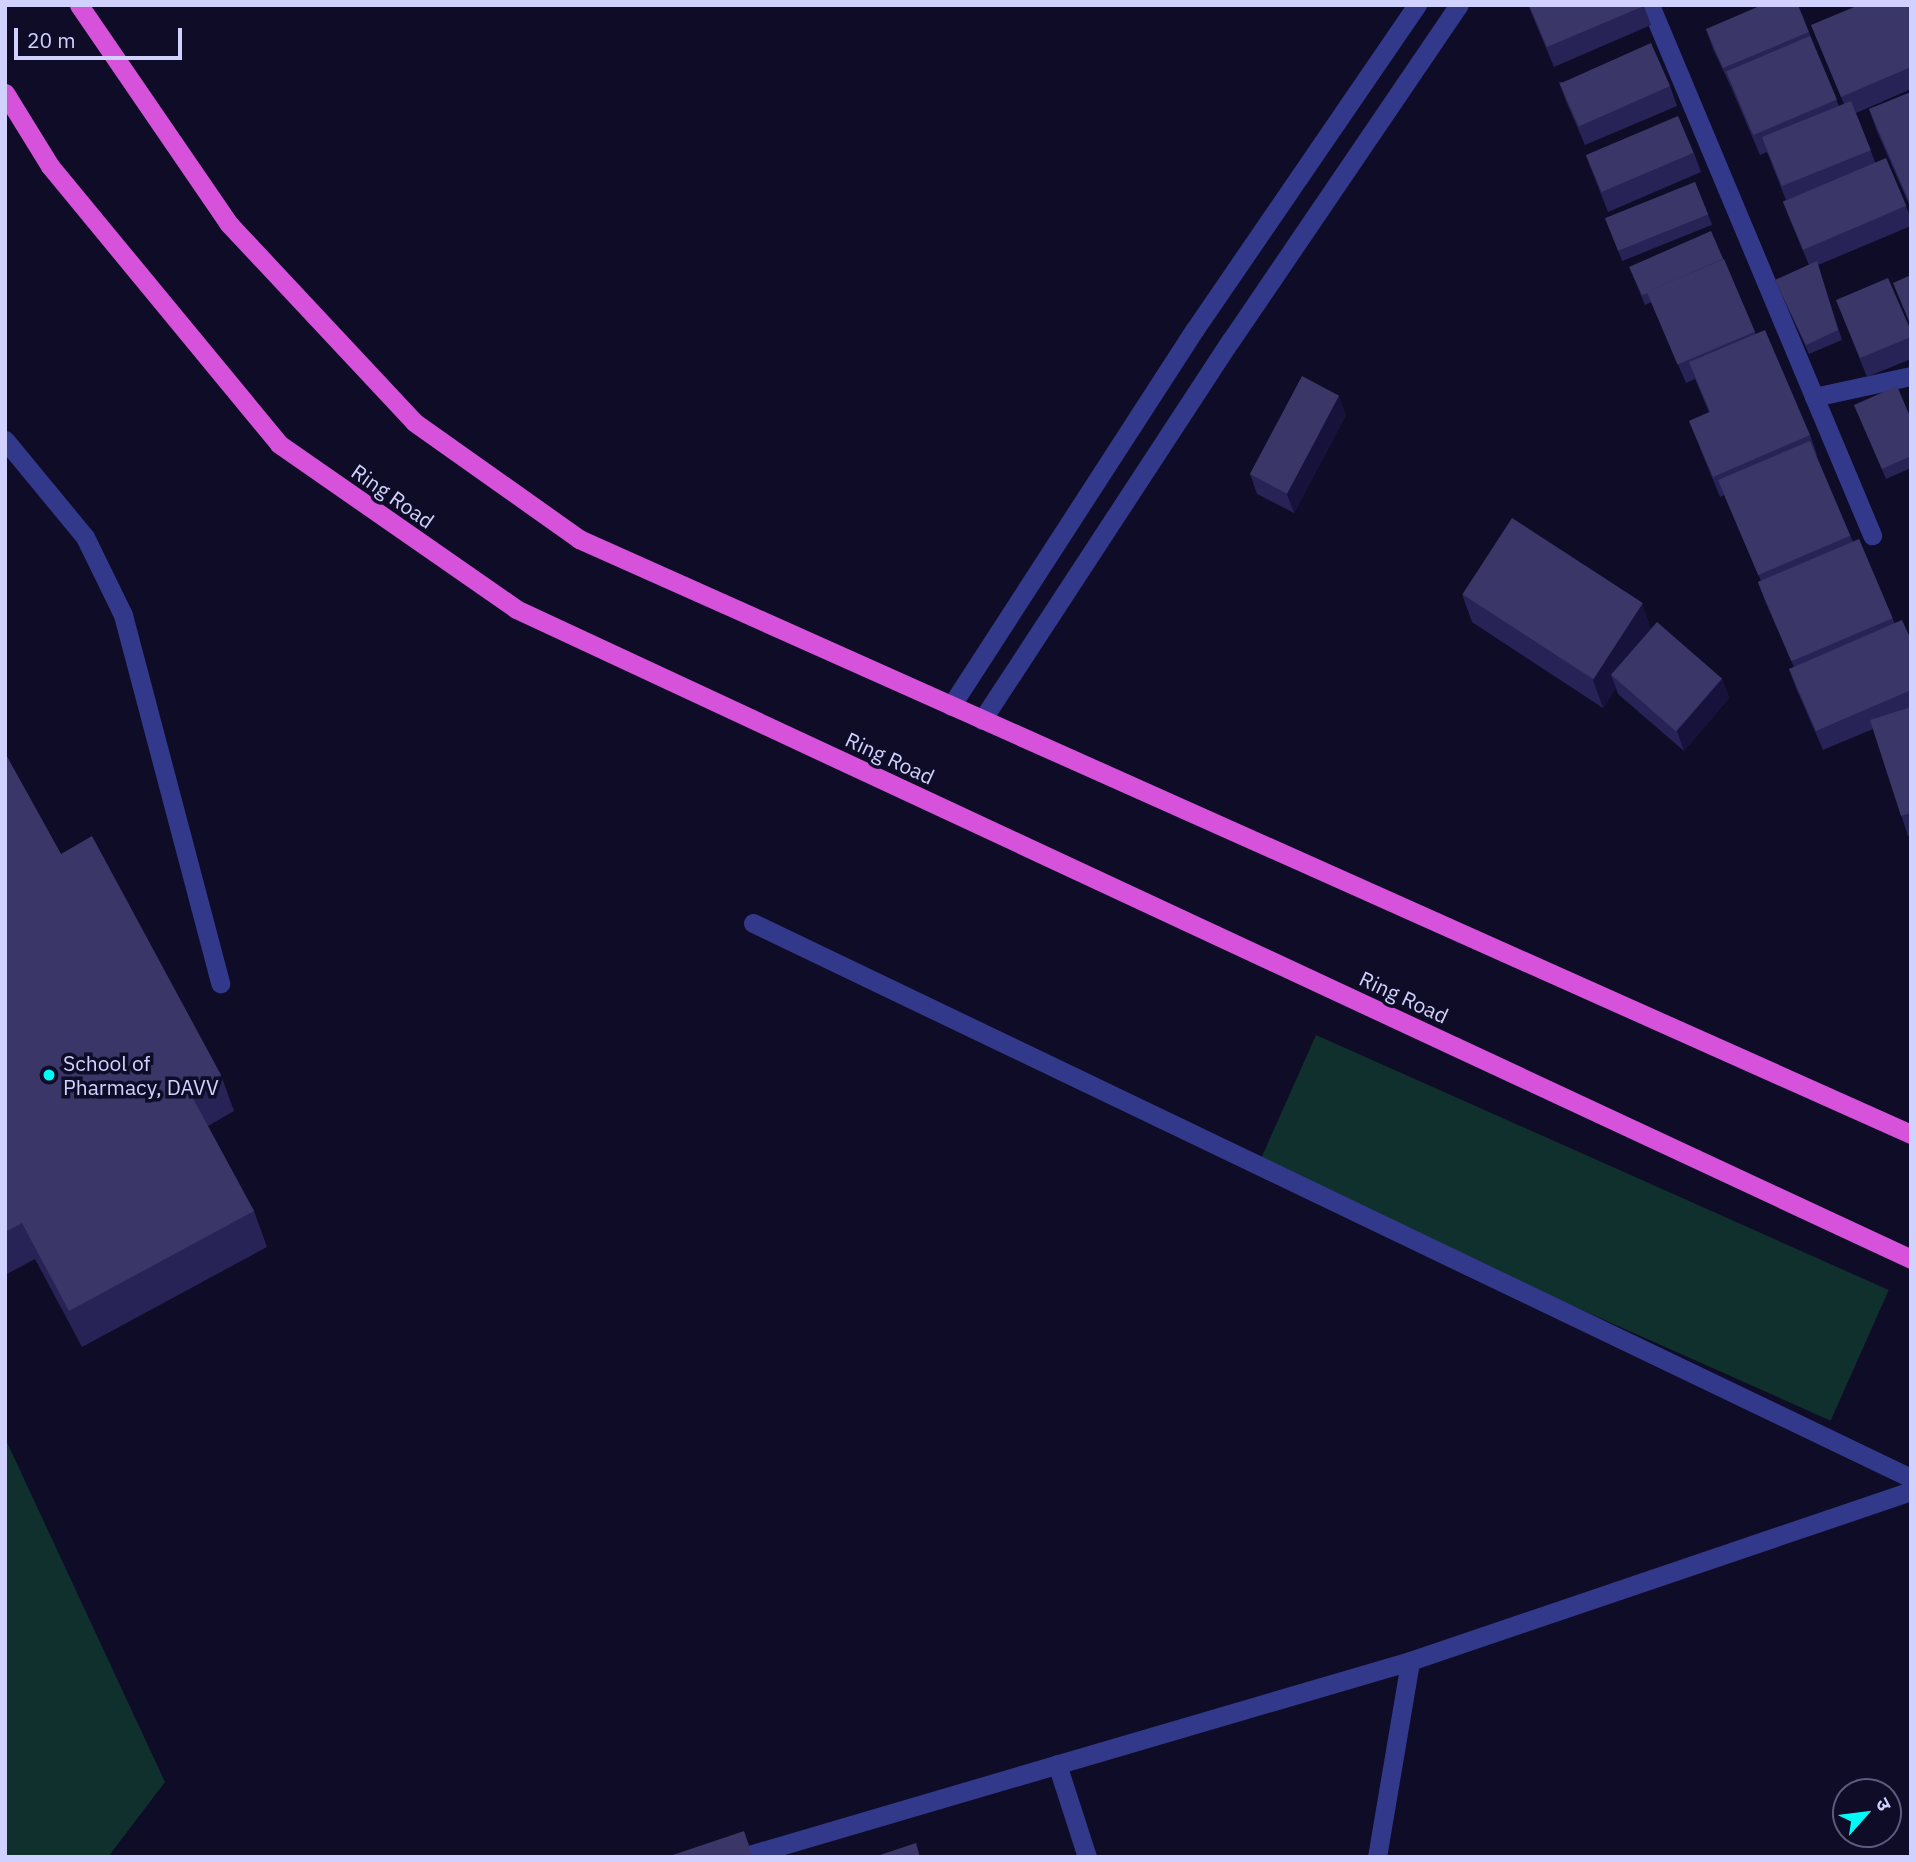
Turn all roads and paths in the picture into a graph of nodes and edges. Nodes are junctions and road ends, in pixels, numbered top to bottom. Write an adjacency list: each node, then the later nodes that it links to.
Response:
1 (79, 5): 10 (highway)
2 (1417, 5): 10 (street)
3 (1458, 5): 11 (street)
4 (1650, 5): 7 (street)
5 (5, 93): 15 (highway, Ring Road)
6 (1911, 376): 7 (street)
7 (1814, 397): 9 (street)
8 (5, 440): 13 (street)
9 (1871, 535)
10 (951, 706): 11 (highway)
11 (982, 720): 14 (highway)
12 (753, 923): 16 (street)
13 (220, 983)
14 (1911, 1134)
15 (1911, 1259)
16 (1911, 1478)
17 (1911, 1492): 18 (street)
18 (1410, 1661): 19 (street); 22 (street)
19 (1057, 1764): 20 (street); 21 (street)
20 (741, 1857)
21 (1087, 1857)
22 (1377, 1857)

